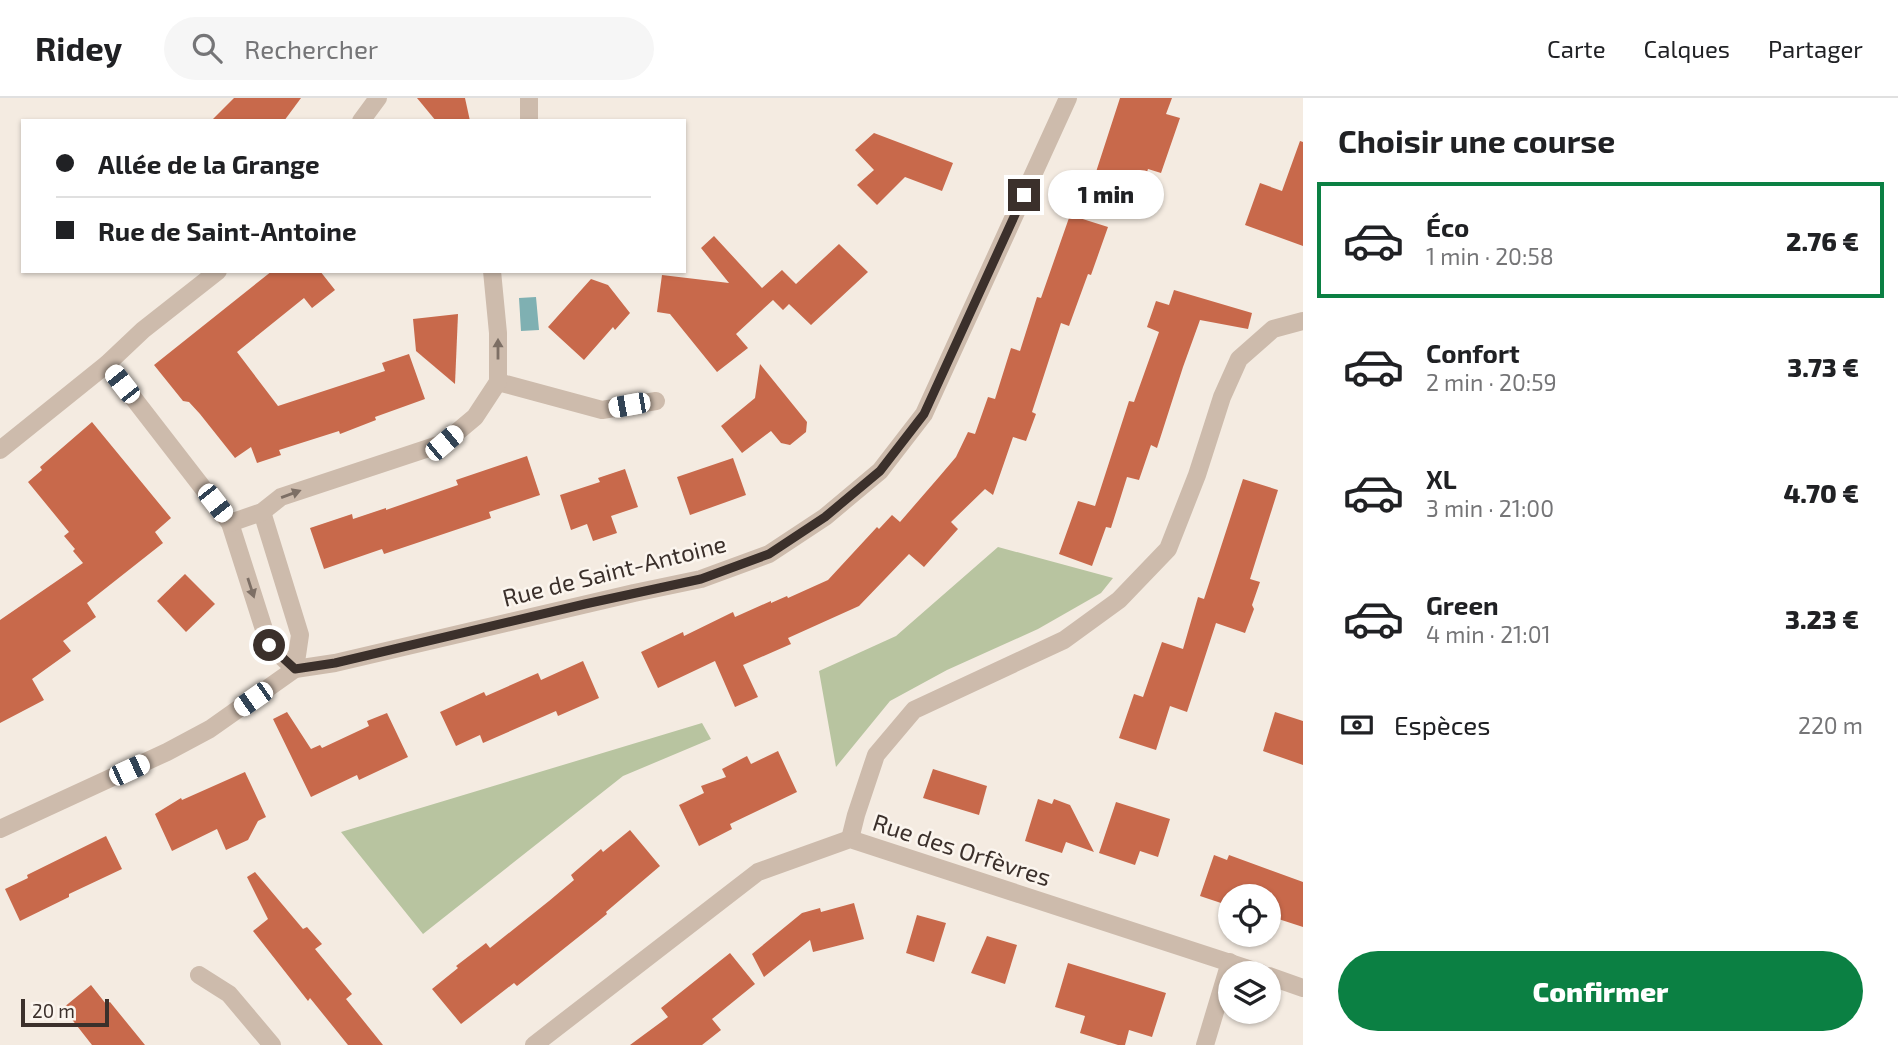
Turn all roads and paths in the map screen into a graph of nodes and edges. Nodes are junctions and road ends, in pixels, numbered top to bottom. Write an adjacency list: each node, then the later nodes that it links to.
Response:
1 (378, 98): 4 (street)
2 (529, 98): 5 (street)
3 (1068, 98): 15 (street, Rue de Saint-Antoine)
4 (362, 119)
5 (529, 119)
6 (215, 273): 9 (street)
7 (492, 273): 10 (street, one-way to 7)
8 (1303, 321): 17 (street)
9 (107, 364): 12 (street); 14 (street)
10 (498, 382): 11 (street); 13 (street, one-way to 10)
11 (656, 401)
12 (0, 450)
13 (262, 512): 14 (street); 15 (street)
14 (230, 523): 15 (street, one-way to 15)
15 (295, 669): 16 (street, Rue de Saint-Antoine)
16 (0, 829)
17 (850, 839): 18 (street, Rue des Orfèvres); 24 (street, Rue des Orfèvres)
18 (1230, 961)
19 (199, 975): 23 (street)
20 (1281, 980): 21 (street)
21 (1303, 988)
22 (1218, 1001): 25 (street)
23 (272, 1045)
24 (534, 1045)
25 (1205, 1045)

